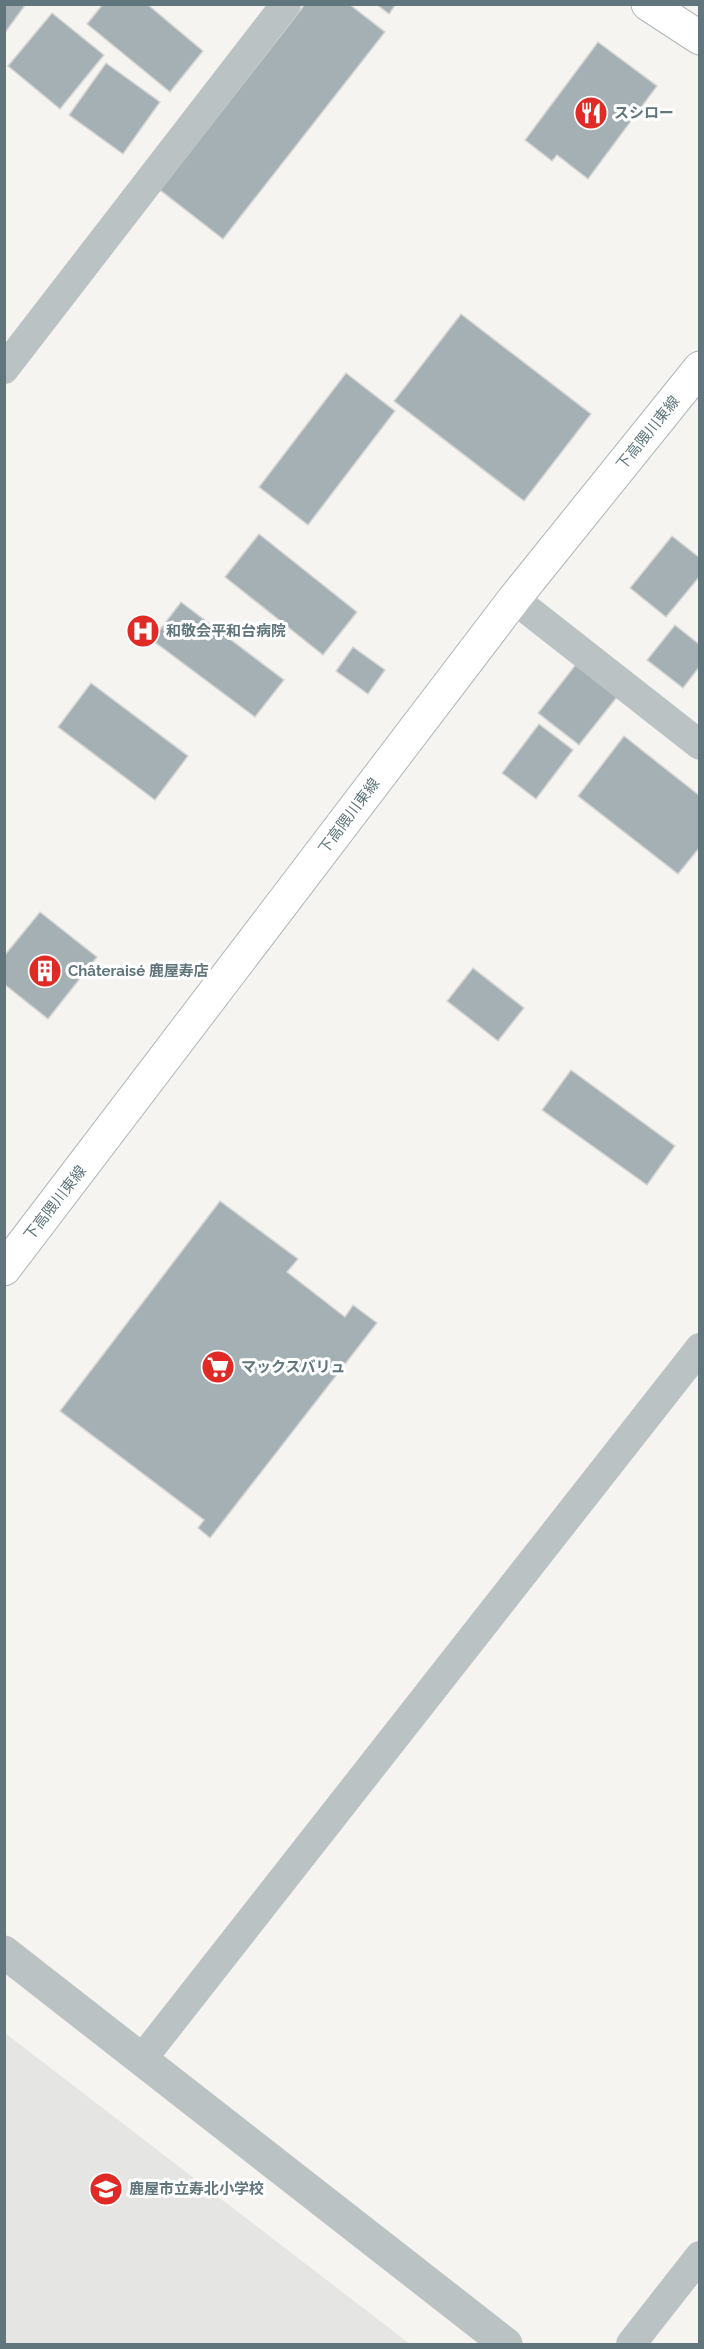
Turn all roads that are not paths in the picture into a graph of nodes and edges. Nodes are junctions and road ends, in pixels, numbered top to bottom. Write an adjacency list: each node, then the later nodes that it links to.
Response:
1 (286, 4): 5 (street)
2 (648, 4): 3 (main road)
3 (699, 38)
4 (699, 368): 6 (main road, 下高隈川東線)
5 (4, 369)
6 (514, 599): 7 (street); 8 (main road, 下高隈川東線)
7 (699, 745)
8 (4, 1269)
9 (699, 1348): 11 (street)
10 (4, 1952): 11 (street)
11 (142, 2059): 13 (street)
12 (699, 2256): 14 (street)
13 (506, 2344)
14 (631, 2344)

